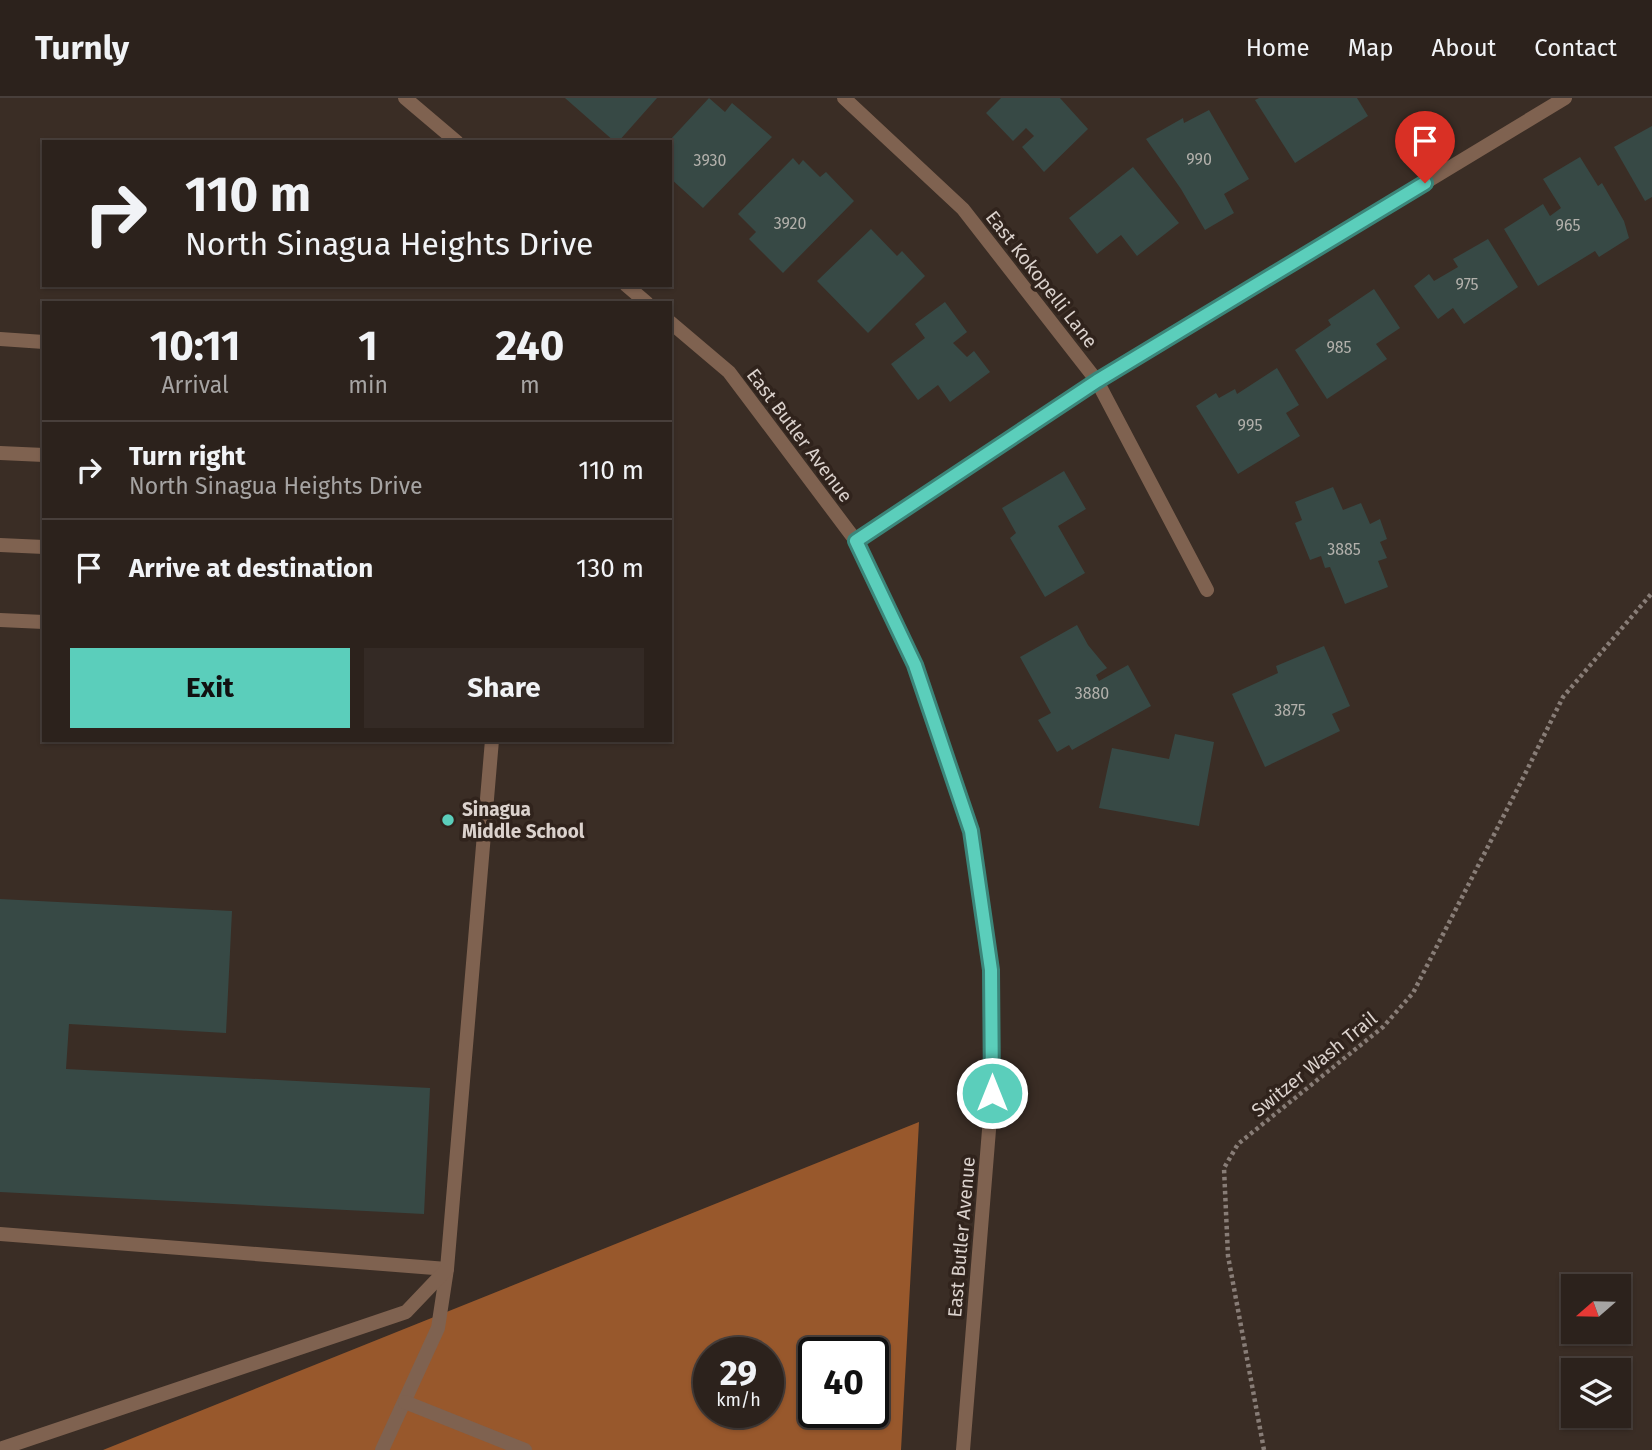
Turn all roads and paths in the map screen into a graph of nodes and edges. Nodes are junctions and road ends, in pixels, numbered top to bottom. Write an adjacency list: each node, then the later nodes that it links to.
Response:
1 (405, 98): 4 (street)
2 (844, 98): 10 (street, East Kokopelli Lane)
3 (1565, 98): 10 (street)
4 (455, 140)
5 (628, 287): 6 (street)
6 (645, 301)
7 (672, 325): 13 (street, East Butler Avenue)
8 (0, 339): 9 (street)
9 (42, 342)
10 (1097, 381): 13 (street); 16 (street, East Kokopelli Lane)
11 (0, 453): 12 (street)
12 (42, 455)
13 (856, 541): 27 (street, East Butler Avenue)
14 (0, 545): 15 (street)
15 (42, 547)
16 (1207, 590)
17 (1652, 593): 28 (path, Switzer Wash Trail)
18 (0, 620): 19 (street)
19 (42, 622)
20 (492, 742): 22 (street)
21 (0, 1234): 22 (street)
22 (447, 1269): 23 (street); 24 (street)
23 (405, 1402): 25 (street); 26 (street)
24 (0, 1450)
25 (383, 1450)
26 (525, 1450)
27 (963, 1450)
28 (1264, 1450)

